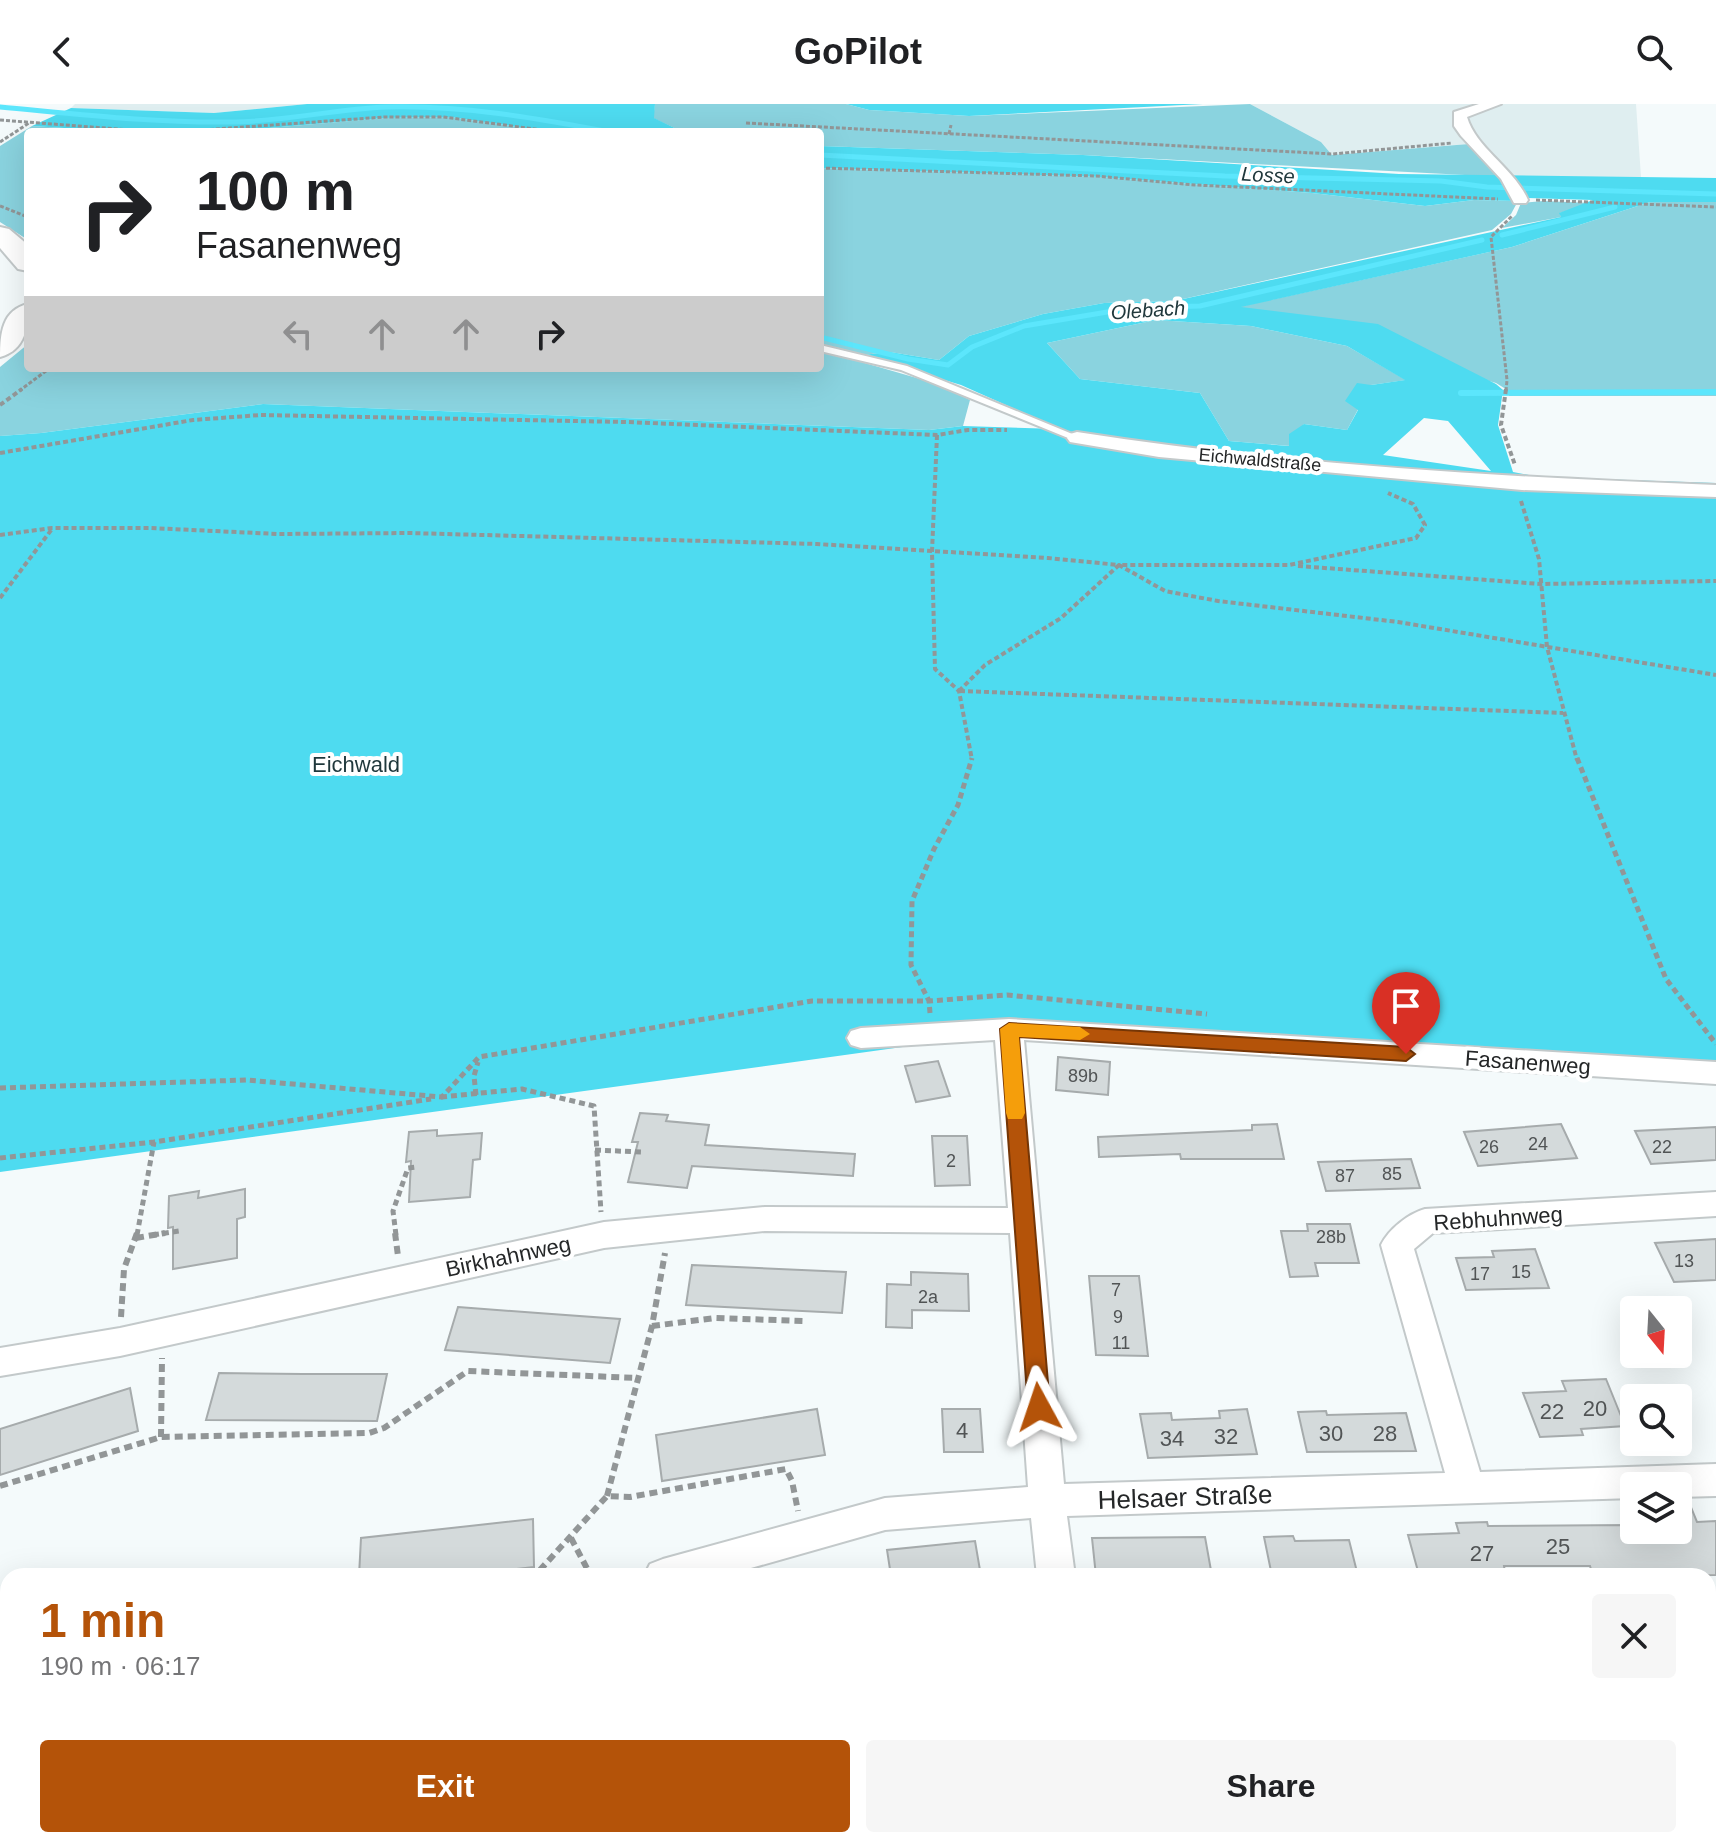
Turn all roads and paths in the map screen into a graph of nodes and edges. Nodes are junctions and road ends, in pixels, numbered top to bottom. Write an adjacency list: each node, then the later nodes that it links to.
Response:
1 (1494, 104): 10 (street)
2 (0, 120): 3 (path)
3 (30, 123): 6 (path); 11 (path)
4 (746, 123): 9 (path)
5 (951, 125): 9 (path)
6 (101, 128)
7 (230, 128): 8 (path)
8 (527, 128)
9 (949, 134): 10 (path)
10 (1474, 141): 13 (street)
11 (0, 142)
12 (824, 168): 13 (path)
13 (1520, 200): 15 (path); 32 (path)
14 (0, 206): 16 (path)
15 (1716, 207)
16 (24, 215)
17 (0, 225): 19 (highway)
18 (0, 235): 20 (highway)
19 (24, 242)
20 (24, 258)
21 (24, 317): 23 (highway)
22 (24, 337): 25 (highway)
23 (0, 348)
24 (824, 349): 30 (lane, Eichwaldstraße)
25 (0, 362)
26 (45, 372): 27 (path)
27 (0, 405)
28 (1014, 430): 29 (path)
29 (937, 435): 31 (path); 38 (path)
30 (1077, 438): 32 (street, Eichwaldstraße)
31 (0, 453)
32 (1522, 484): 34 (street, Eichwaldstraße)
33 (1380, 490): 40 (path)
34 (1716, 491)
35 (1521, 508): 42 (path)
36 (52, 528): 37 (path); 38 (path); 43 (path)
37 (0, 535)
38 (932, 552): 39 (path); 46 (path)
39 (1119, 565): 40 (path); 44 (path); 46 (path)
40 (1289, 565): 42 (path)
41 (1716, 581): 42 (path)
42 (1541, 584): 44 (path)
43 (0, 598)
44 (1547, 647): 45 (path); 47 (path)
45 (1716, 675)
46 (959, 691): 47 (path); 48 (path)
47 (1563, 713): 52 (path)
48 (929, 1001): 50 (path); 53 (path)
49 (1009, 1029): 50 (street, Fasanenweg); 54 (street, Fasanenweg); 64 (street)
50 (933, 1034): 51 (street, Fasanenweg)
51 (861, 1038)
52 (1716, 1044)
53 (479, 1057): 56 (path); 57 (path)
54 (1716, 1073)
55 (0, 1088): 57 (path)
56 (476, 1096): 57 (path); 59 (path)
57 (442, 1097): 58 (path)
58 (154, 1142): 61 (path); 68 (path)
59 (595, 1150): 60 (path); 67 (path)
60 (641, 1152)
61 (0, 1158)
62 (416, 1167): 69 (path)
63 (1716, 1204): 79 (street, Rebhuhnweg)
64 (1023, 1221): 65 (street, Birkhahnweg); 81 (street)
65 (669, 1228): 67 (street, Birkhahnweg); 72 (path)
66 (179, 1231): 68 (path)
67 (604, 1235): 73 (street, Birkhahnweg)
68 (136, 1238): 70 (path)
69 (396, 1245)
70 (122, 1309)
71 (804, 1321): 72 (path)
72 (652, 1326): 75 (path)
73 (162, 1333): 74 (street, Birkhahnweg); 76 (path)
74 (0, 1362)
75 (638, 1378): 76 (path); 80 (path)
76 (161, 1437): 78 (path)
77 (1716, 1480): 79 (street, Helsaer Straße)
78 (0, 1486)
79 (1467, 1489): 81 (street, Helsaer Straße)
80 (607, 1496): 82 (path); 83 (path)
81 (1047, 1501): 86 (street, Helsaer Straße); 87 (street)
82 (799, 1512)
83 (571, 1538): 84 (path); 85 (path)
84 (542, 1568)
85 (587, 1568)
86 (692, 1568)
87 (1055, 1568)

